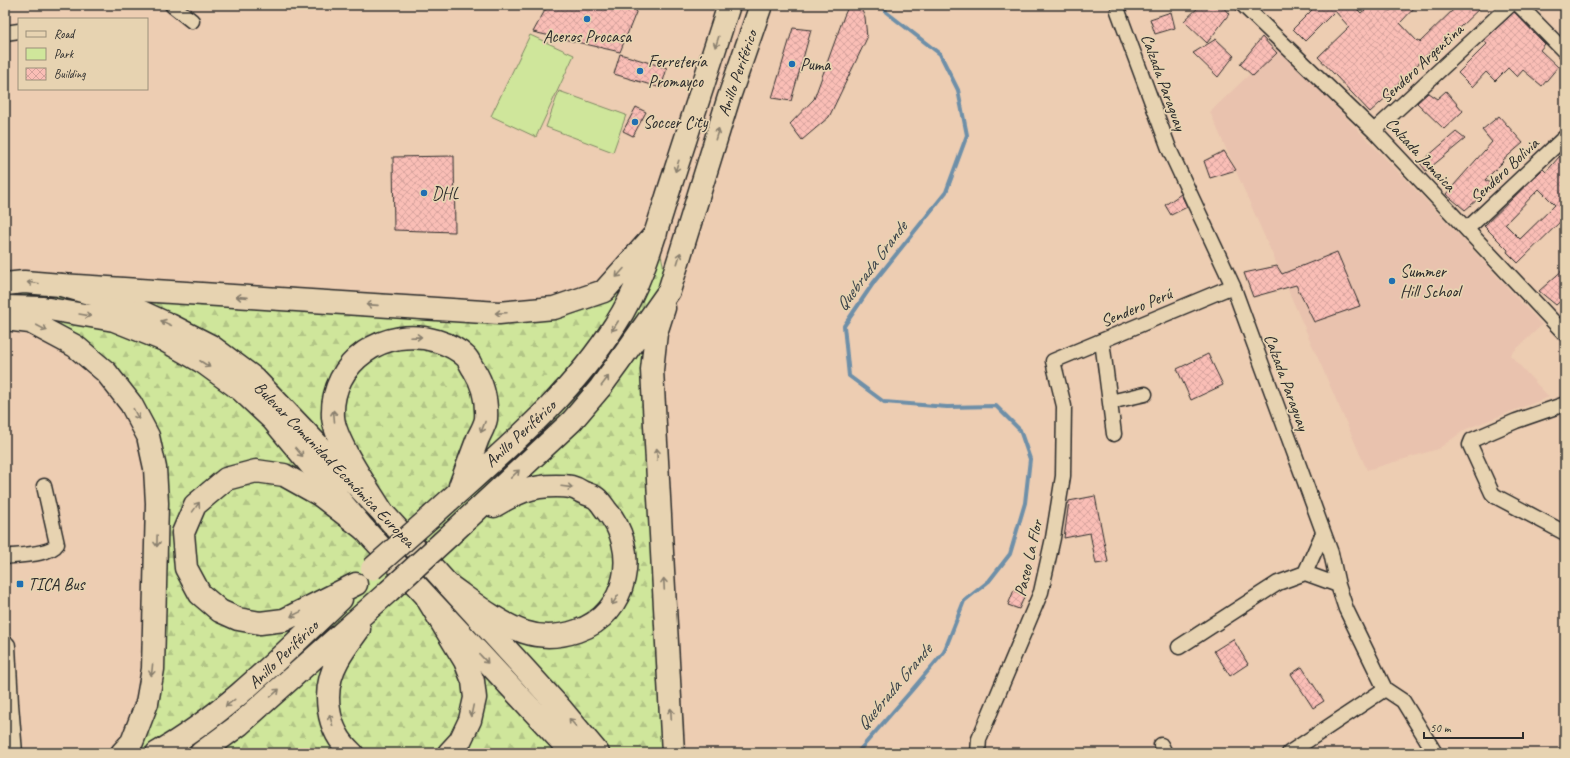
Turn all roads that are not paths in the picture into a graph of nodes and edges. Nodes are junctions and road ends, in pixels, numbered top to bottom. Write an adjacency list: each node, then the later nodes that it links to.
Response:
1 (172, 5): 8 (street)
2 (729, 5): 15 (main road, Anillo Periférico, one-way to 15)
3 (761, 5): 19 (main road, Anillo Periférico, one-way to 3)
4 (1243, 5): 12 (street, Calzada Jamaica)
5 (1510, 5): 12 (street, Sendero Argentina)
6 (1519, 5): 11 (street)
7 (1118, 11): 18 (street, Calzada Paraguay)
8 (192, 21)
9 (18, 31): 10 (street)
10 (5, 33)
11 (1565, 52)
12 (1374, 131): 14 (street, Calzada Jamaica)
13 (1565, 137): 14 (street, Sendero Bolivia)
14 (1467, 229): 22 (street, Calzada Jamaica)
15 (656, 233): 17 (main road, one-way to 17); 30 (main road, Anillo Periférico, one-way to 30)
16 (5, 284): 17 (main road, Bulevar Comunidad Económica Europea, one-way to 16)
17 (61, 285): 31 (main road, Bulevar Comunidad Económica Europea, one-way to 17)
18 (1233, 286): 23 (street, Sendero Perú); 34 (street, Calzada Paraguay)
19 (669, 291): 32 (main road, Anillo Periférico, one-way to 19); 55 (main road, one-way to 19)
20 (5, 307): 33 (main road, Bulevar Comunidad Económica Europea, one-way to 33)
21 (5, 319): 48 (main road, one-way to 48)
22 (1562, 325)
23 (1102, 341): 24 (street, Sendero Perú); 26 (street)
24 (1053, 361): 56 (street, Paseo La Flor)
25 (1145, 394): 26 (street)
26 (1110, 402): 28 (street)
27 (1565, 404): 35 (street)
28 (1114, 434)
29 (44, 486): 36 (street)
30 (457, 492): 31 (main road, one-way to 30); 38 (main road, Anillo Periférico, bridge)
31 (383, 513): 39 (main road, Bulevar Comunidad Económica Europea)
32 (466, 521): 39 (main road, one-way to 39); 41 (main road, Anillo Periférico, bridge)
33 (364, 529): 38 (main road, one-way to 33); 42 (main road, Bulevar Comunidad Económica Europea)
34 (1323, 533): 37 (street); 40 (street, Calzada Paraguay)
35 (1565, 533)
36 (5, 557)
37 (1305, 573): 40 (street); 44 (street)
38 (356, 584): 49 (main road, Anillo Periférico, one-way to 49)
39 (447, 584): 54 (main road, Bulevar Comunidad Económica Europea, one-way to 39)
40 (1338, 585): 45 (street, Calzada Paraguay)
41 (382, 598): 50 (main road, Anillo Periférico, one-way to 41); 51 (main road, one-way to 41)
42 (428, 600): 52 (main road, one-way to 52); 53 (main road, Bulevar Comunidad Económica Europea, one-way to 53)
43 (5, 646): 46 (main road)
44 (1179, 647)
45 (1385, 689): 57 (street); 58 (street)
46 (6, 704): 47 (main road)
47 (12, 753)
48 (122, 753)
49 (157, 753)
50 (201, 753)
51 (352, 753)
52 (449, 753)
53 (572, 753)
54 (598, 753)
55 (673, 753)
56 (978, 753)
57 (1289, 753)
58 (1435, 753)

